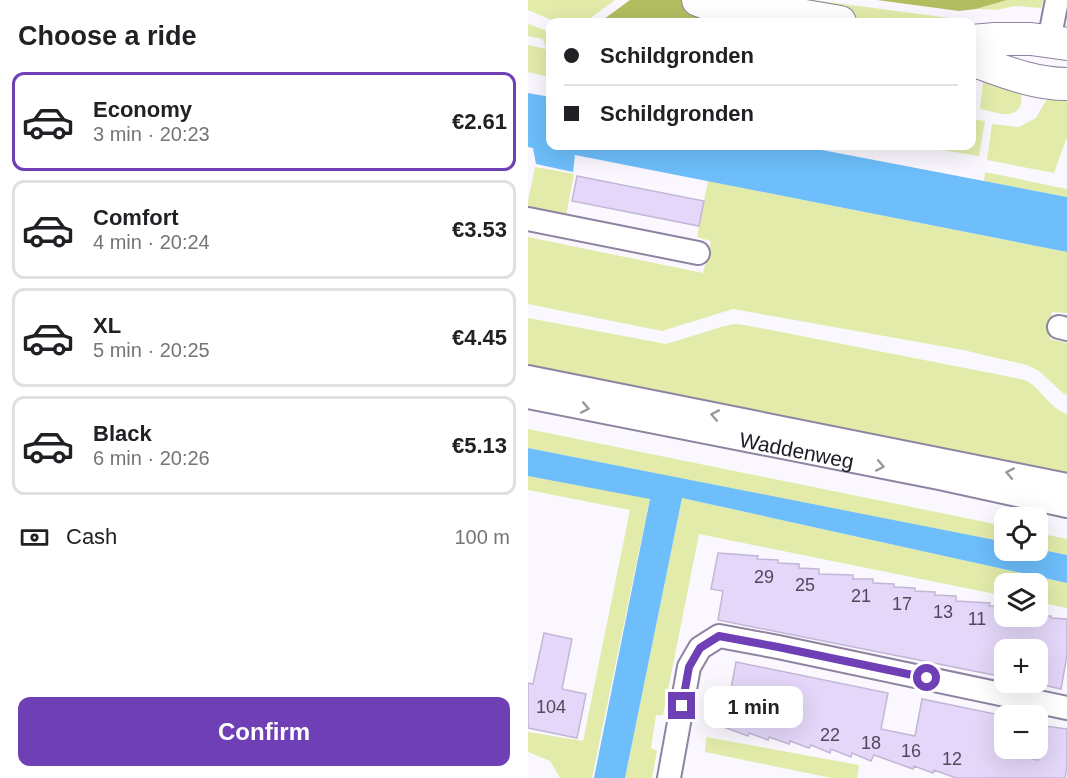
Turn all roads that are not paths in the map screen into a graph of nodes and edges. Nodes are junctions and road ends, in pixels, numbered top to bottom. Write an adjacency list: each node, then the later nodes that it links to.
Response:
1 (698, 0): 4 (main road)
2 (728, 0): 5 (main road)
3 (1057, 0): 8 (street)
4 (752, 18)
5 (816, 18)
6 (1014, 38): 7 (main road); 8 (main road); 10 (main road)
7 (976, 41)
8 (1058, 43)
9 (976, 61): 10 (main road)
10 (1009, 73): 11 (main road)
11 (1066, 83)
12 (528, 219): 13 (street)
13 (698, 253)
14 (528, 377): 16 (street, Waddenweg, one-way to 14)
15 (528, 397): 17 (street, Waddenweg, one-way to 17)
16 (1067, 485)
17 (1067, 506)
18 (1067, 708): 19 (street)
19 (669, 778)

